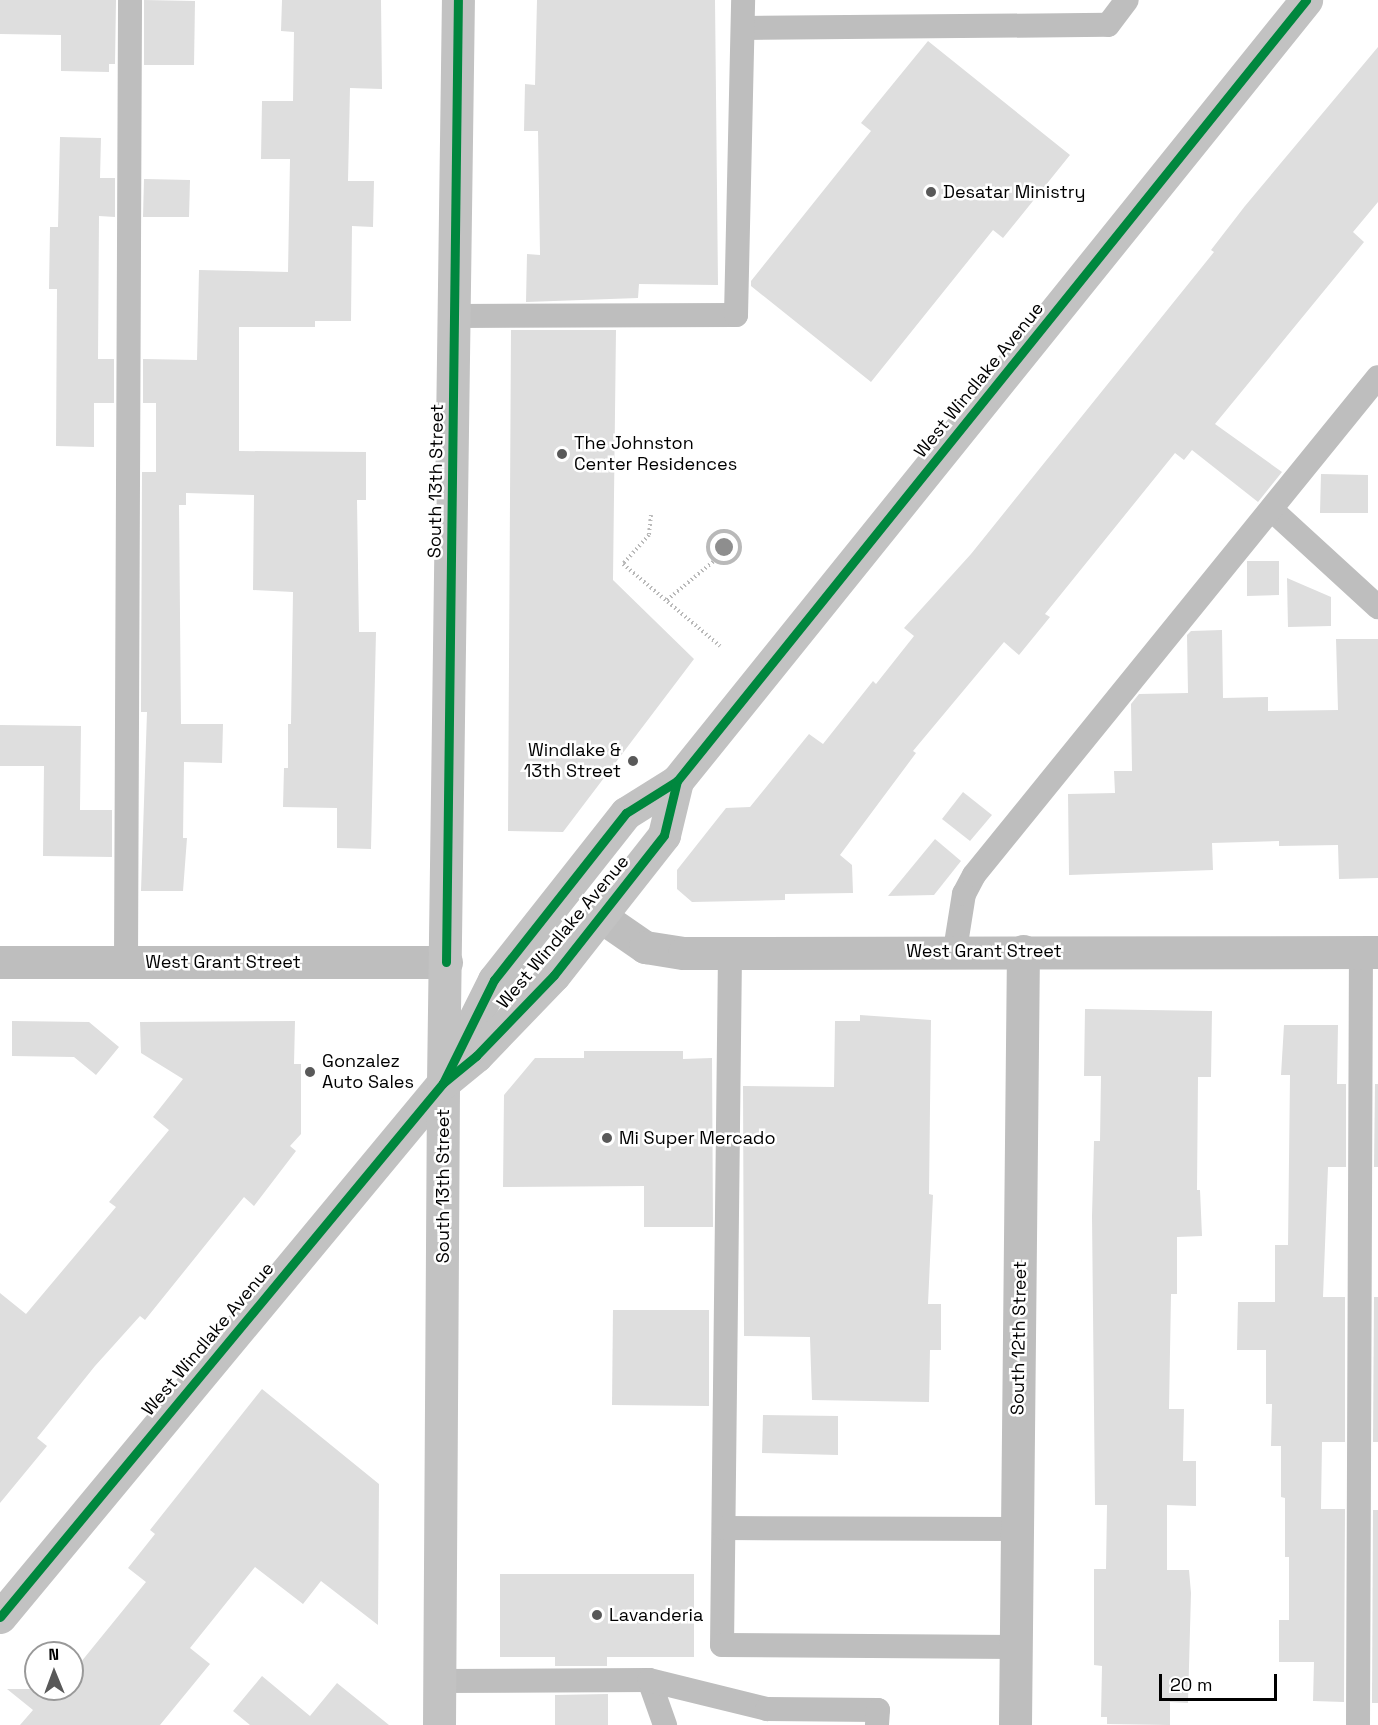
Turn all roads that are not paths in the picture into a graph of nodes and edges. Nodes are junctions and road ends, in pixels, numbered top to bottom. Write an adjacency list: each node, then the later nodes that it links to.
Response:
1 (130, 0): 18 (lane)
2 (458, 0): 7 (street, South 13th Street)
3 (744, 0): 6 (lane)
4 (1127, 0): 6 (lane)
5 (1306, 0): 11 (street, West Windlake Avenue)
6 (744, 28): 7 (lane)
7 (454, 315): 19 (street, South 13th Street)
8 (1378, 377): 9 (lane)
9 (1272, 510): 10 (lane); 13 (lane)
10 (1378, 607)
11 (677, 781): 12 (street, West Windlake Avenue); 20 (street, West Windlake Avenue)
12 (600, 916): 16 (street, West Grant Street); 20 (street, West Windlake Avenue)
13 (955, 950): 14 (street, West Grant Street); 16 (street, West Grant Street)
14 (1023, 951): 15 (street, West Grant Street); 22 (street, South 12th Street)
15 (1370, 952): 31 (lane)
16 (730, 953): 21 (lane)
17 (0, 962): 18 (street, West Grant Street)
18 (126, 962): 19 (street, West Grant Street)
19 (446, 962): 20 (street, South 13th Street)
20 (443, 1083): 23 (street, West Windlake Avenue); 26 (street, South 13th Street)
21 (724, 1528): 22 (lane); 24 (lane)
22 (1017, 1529): 24 (street, South 12th Street)
23 (0, 1617)
24 (1016, 1647): 30 (street, South 12th Street)
25 (649, 1680): 26 (lane); 28 (lane); 29 (lane)
26 (440, 1681): 27 (street, South 13th Street)
27 (439, 1725)
28 (665, 1725)
29 (878, 1725)
30 (1015, 1725)
31 (1358, 1725)

